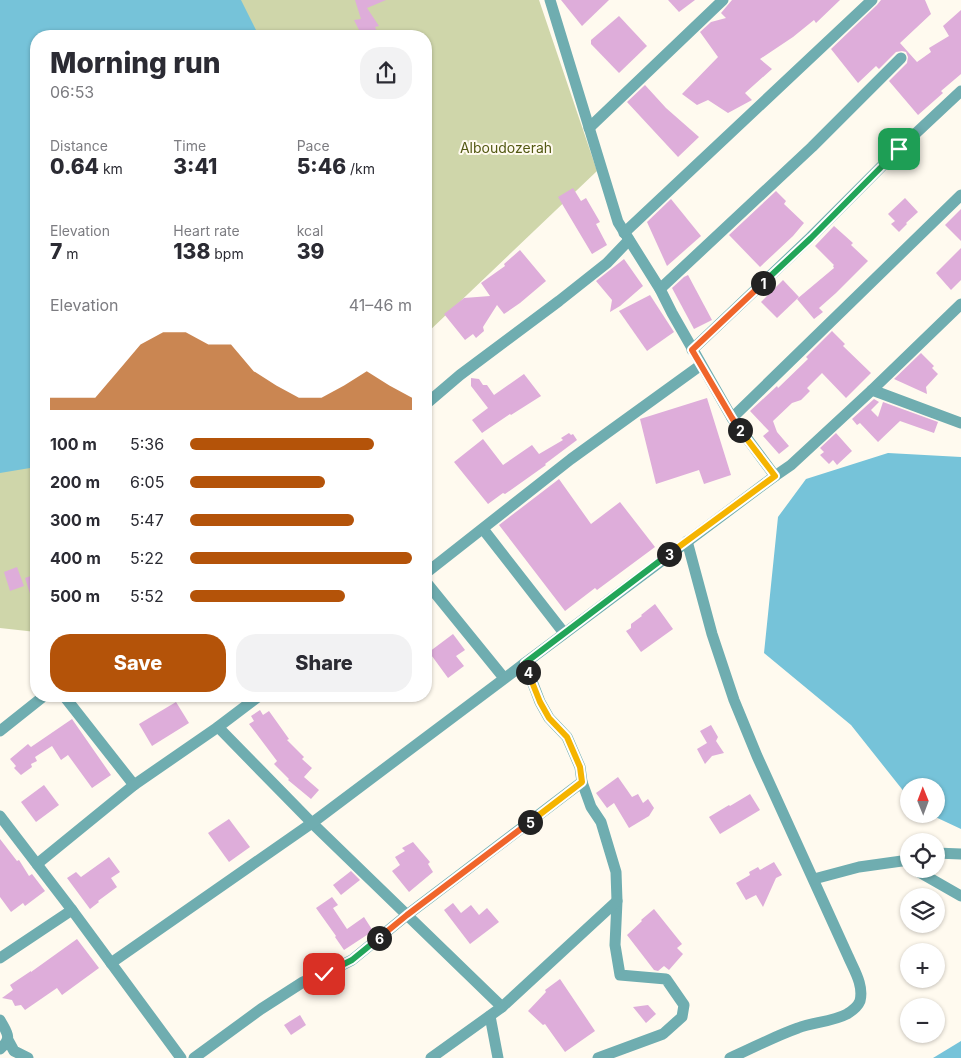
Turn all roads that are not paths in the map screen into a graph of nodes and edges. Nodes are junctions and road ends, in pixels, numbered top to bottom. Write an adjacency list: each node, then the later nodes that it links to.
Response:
1 (723, 0): 6 (street)
2 (872, 0): 8 (street)
3 (552, 1): 6 (street)
4 (901, 58): 9 (street)
5 (961, 91): 11 (street)
6 (589, 128): 8 (street)
7 (961, 195): 15 (street)
8 (626, 236): 9 (street); 14 (street)
9 (660, 289): 11 (street)
10 (961, 304): 13 (street)
11 (692, 350): 12 (street)
12 (701, 365): 15 (street); 18 (street)
13 (872, 390): 16 (street); 17 (street)
14 (432, 399)
15 (732, 418): 17 (street)
16 (961, 423)
17 (775, 476): 19 (street)
18 (483, 528): 20 (street); 22 (street)
19 (687, 541): 22 (street); 39 (street)
20 (432, 568)
21 (432, 589): 24 (street)
22 (564, 633): 23 (street)
23 (525, 663): 24 (street); 30 (street)
24 (504, 678): 33 (street)
25 (36, 702): 29 (street)
26 (69, 702): 31 (street)
27 (252, 702): 28 (street)
28 (218, 727): 31 (street); 33 (street)
29 (0, 731)
30 (582, 782): 41 (street); 43 (street)
31 (134, 784): 36 (street)
32 (0, 816): 36 (street)
33 (312, 823): 43 (street); 45 (street)
34 (945, 853): 35 (street)
35 (961, 854)
36 (37, 864): 42 (street)
37 (900, 864): 39 (street)
38 (929, 878): 40 (street)
39 (814, 879): 56 (street)
40 (961, 896)
41 (617, 901): 46 (street); 55 (street)
42 (72, 910): 44 (street); 45 (street)
43 (407, 915): 46 (street); 52 (street)
44 (0, 958)
45 (111, 963): 51 (street)
46 (502, 1007): 47 (street)
47 (490, 1016): 53 (street); 54 (street)
48 (0, 1020): 49 (street)
49 (4, 1044): 50 (street)
50 (28, 1058)
51 (181, 1058)
52 (194, 1058)
53 (431, 1058)
54 (498, 1058)
55 (598, 1058)
56 (730, 1058)

